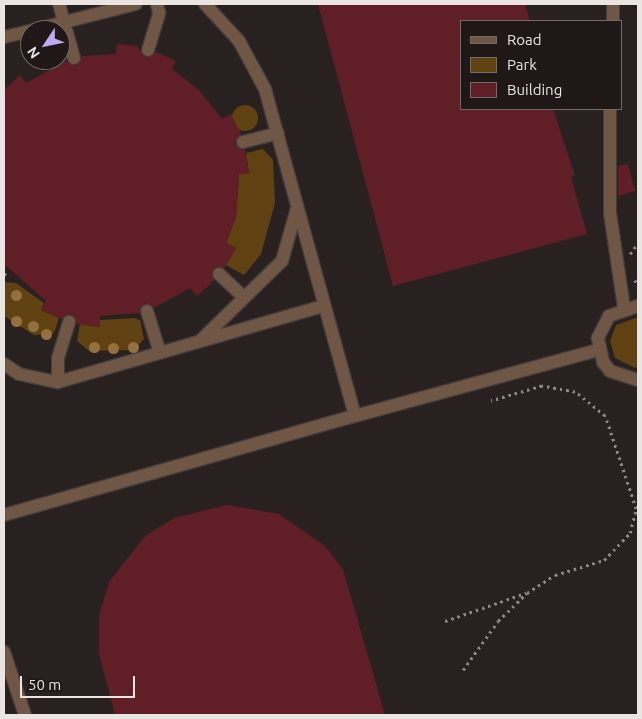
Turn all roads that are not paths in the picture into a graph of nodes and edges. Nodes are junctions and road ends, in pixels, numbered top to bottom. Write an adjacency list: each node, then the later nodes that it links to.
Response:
1 (59, 4): 6 (street)
2 (136, 4): 7 (street)
3 (157, 4): 12 (street)
4 (205, 4): 15 (street)
5 (614, 4): 8 (street)
6 (63, 20)
7 (70, 20)
8 (613, 20)
9 (20, 33): 10 (street)
10 (4, 37)
11 (70, 44): 13 (street)
12 (148, 50)
13 (74, 58)
14 (610, 110): 22 (street)
15 (278, 133): 16 (street); 17 (street)
16 (243, 142)
17 (298, 206): 19 (street); 20 (street)
18 (219, 274): 19 (street)
19 (244, 297): 25 (street)
20 (323, 306): 25 (street); 31 (street)
21 (638, 306): 22 (street)
22 (624, 308): 26 (street)
23 (148, 311): 27 (street)
24 (69, 322): 30 (street)
25 (199, 342): 27 (street)
26 (598, 350): 29 (street); 31 (street)
27 (160, 353): 30 (street)
28 (4, 364): 30 (street)
29 (638, 380)
30 (58, 382)
31 (355, 416): 32 (street)
32 (4, 514)
33 (4, 652): 34 (street)
34 (25, 715)

